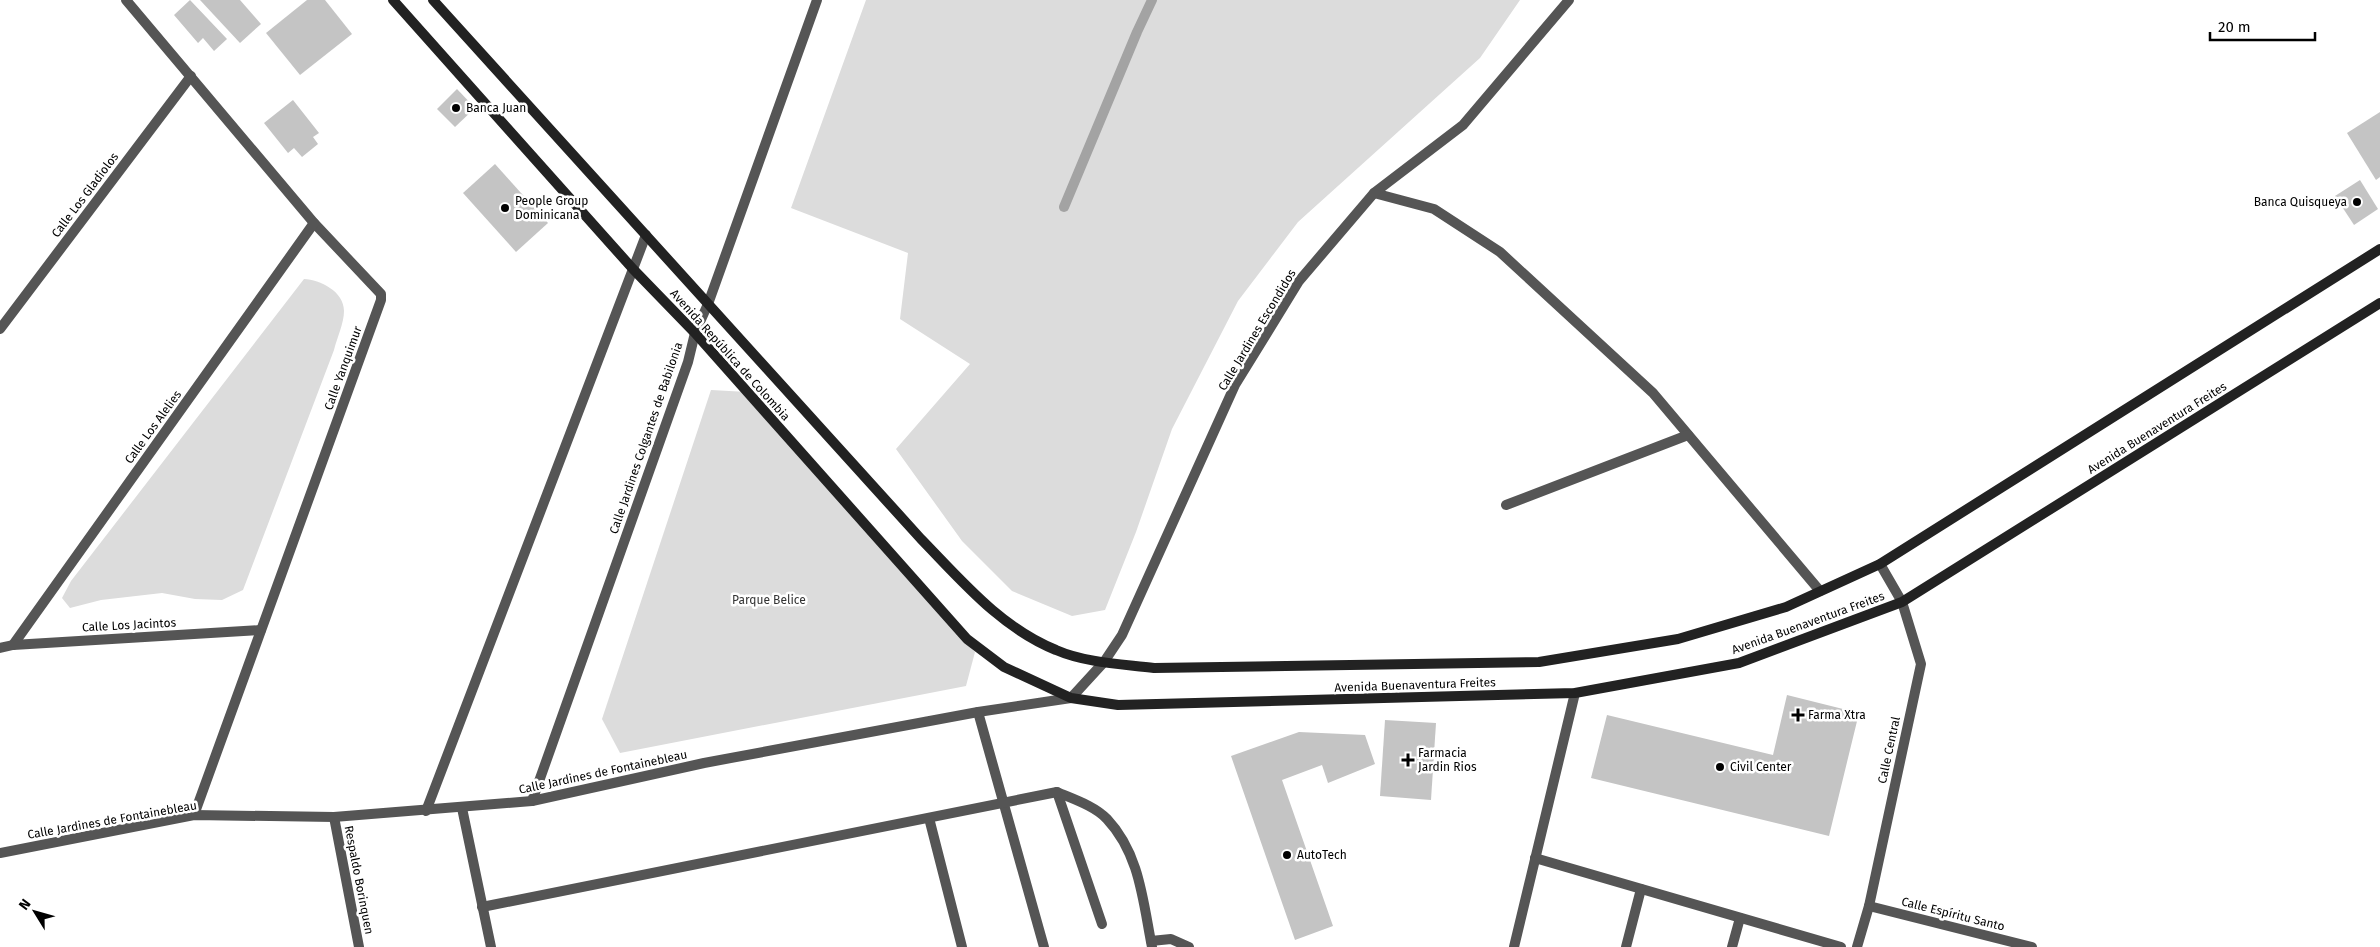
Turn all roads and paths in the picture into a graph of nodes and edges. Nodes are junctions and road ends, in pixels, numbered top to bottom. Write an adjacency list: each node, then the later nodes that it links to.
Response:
1 (126, 0): 6 (street, Calle Yanquimur)
2 (393, 0): 11 (main road, Avenida República de Colombia)
3 (433, 0): 9 (main road, Avenida República de Colombia)
4 (817, 0): 13 (street, Calle Jardines Colgantes de Babilonia)
5 (1569, 0): 7 (street, Calle Jardines Escondidos)
6 (191, 76): 8 (street, Calle Yanquimur); 14 (street, Calle Los Gladiolos)
7 (1374, 192): 16 (street); 24 (street, Calle Jardines Escondidos)
8 (314, 224): 21 (street, Calle Yanquimur); 22 (street, Calle Los Alelies)
9 (646, 235): 11 (street); 13 (main road, Avenida República de Colombia)
10 (2380, 249): 18 (main road, Avenida Buenaventura Freites)
11 (633, 269): 15 (main road, Avenida República de Colombia); 32 (street)
12 (2380, 303): 20 (main road, Avenida Buenaventura Freites)
13 (708, 304): 15 (street, Calle Jardines Colgantes de Babilonia); 24 (main road, Avenida República de Colombia)
14 (0, 328)
15 (695, 333): 26 (main road, Avenida República de Colombia); 29 (street, Calle Jardines Colgantes de Babilonia)
16 (1688, 435): 17 (street); 19 (street)
17 (1506, 505)
18 (1880, 564): 19 (main road, Avenida Buenaventura Freites); 20 (street, Calle Central)
19 (1820, 591): 24 (main road, Avenida Buenaventura Freites)
20 (1902, 602): 25 (main road, Avenida Buenaventura Freites); 39 (street, Calle Central)
21 (261, 630): 22 (street, Calle Los Jacintos); 33 (street, Calle Yanquimur)
22 (13, 645): 23 (street, Calle Los Jacintos)
23 (0, 648)
24 (1104, 662): 26 (street)
25 (1574, 693): 26 (main road, Avenida Buenaventura Freites); 37 (street)
26 (1071, 698): 27 (street, Calle Jardines de Fontainebleau)
27 (978, 712): 29 (street, Calle Jardines de Fontainebleau); 30 (street)
28 (1057, 792): 30 (street); 42 (street); 43 (street)
29 (532, 801): 31 (street, Calle Jardines de Fontainebleau)
30 (1003, 802): 35 (street); 47 (street)
31 (462, 808): 32 (street, Calle Jardines de Fontainebleau); 40 (street)
32 (426, 811): 34 (street, Calle Jardines de Fontainebleau)
33 (194, 815): 34 (street, Calle Jardines de Fontainebleau); 36 (street, Calle Jardines de Fontainebleau)
34 (334, 817): 44 (street, Respaldo Borinquen)
35 (929, 818): 40 (street); 46 (street)
36 (0, 853)
37 (1535, 858): 38 (street); 49 (street)
38 (1641, 888): 41 (street); 50 (street)
39 (1868, 906): 53 (street, Calle Central); 54 (street, Calle Espíritu Santo)
40 (482, 907): 45 (street)
41 (1740, 918): 51 (street); 52 (street)
42 (1102, 924)
43 (1151, 944): 48 (street)
44 (359, 947)
45 (491, 947)
46 (962, 947)
47 (1044, 947)
48 (1189, 947)
49 (1514, 947)
50 (1626, 947)
51 (1732, 947)
52 (1841, 947)
53 (1857, 947)
54 (2032, 947)

